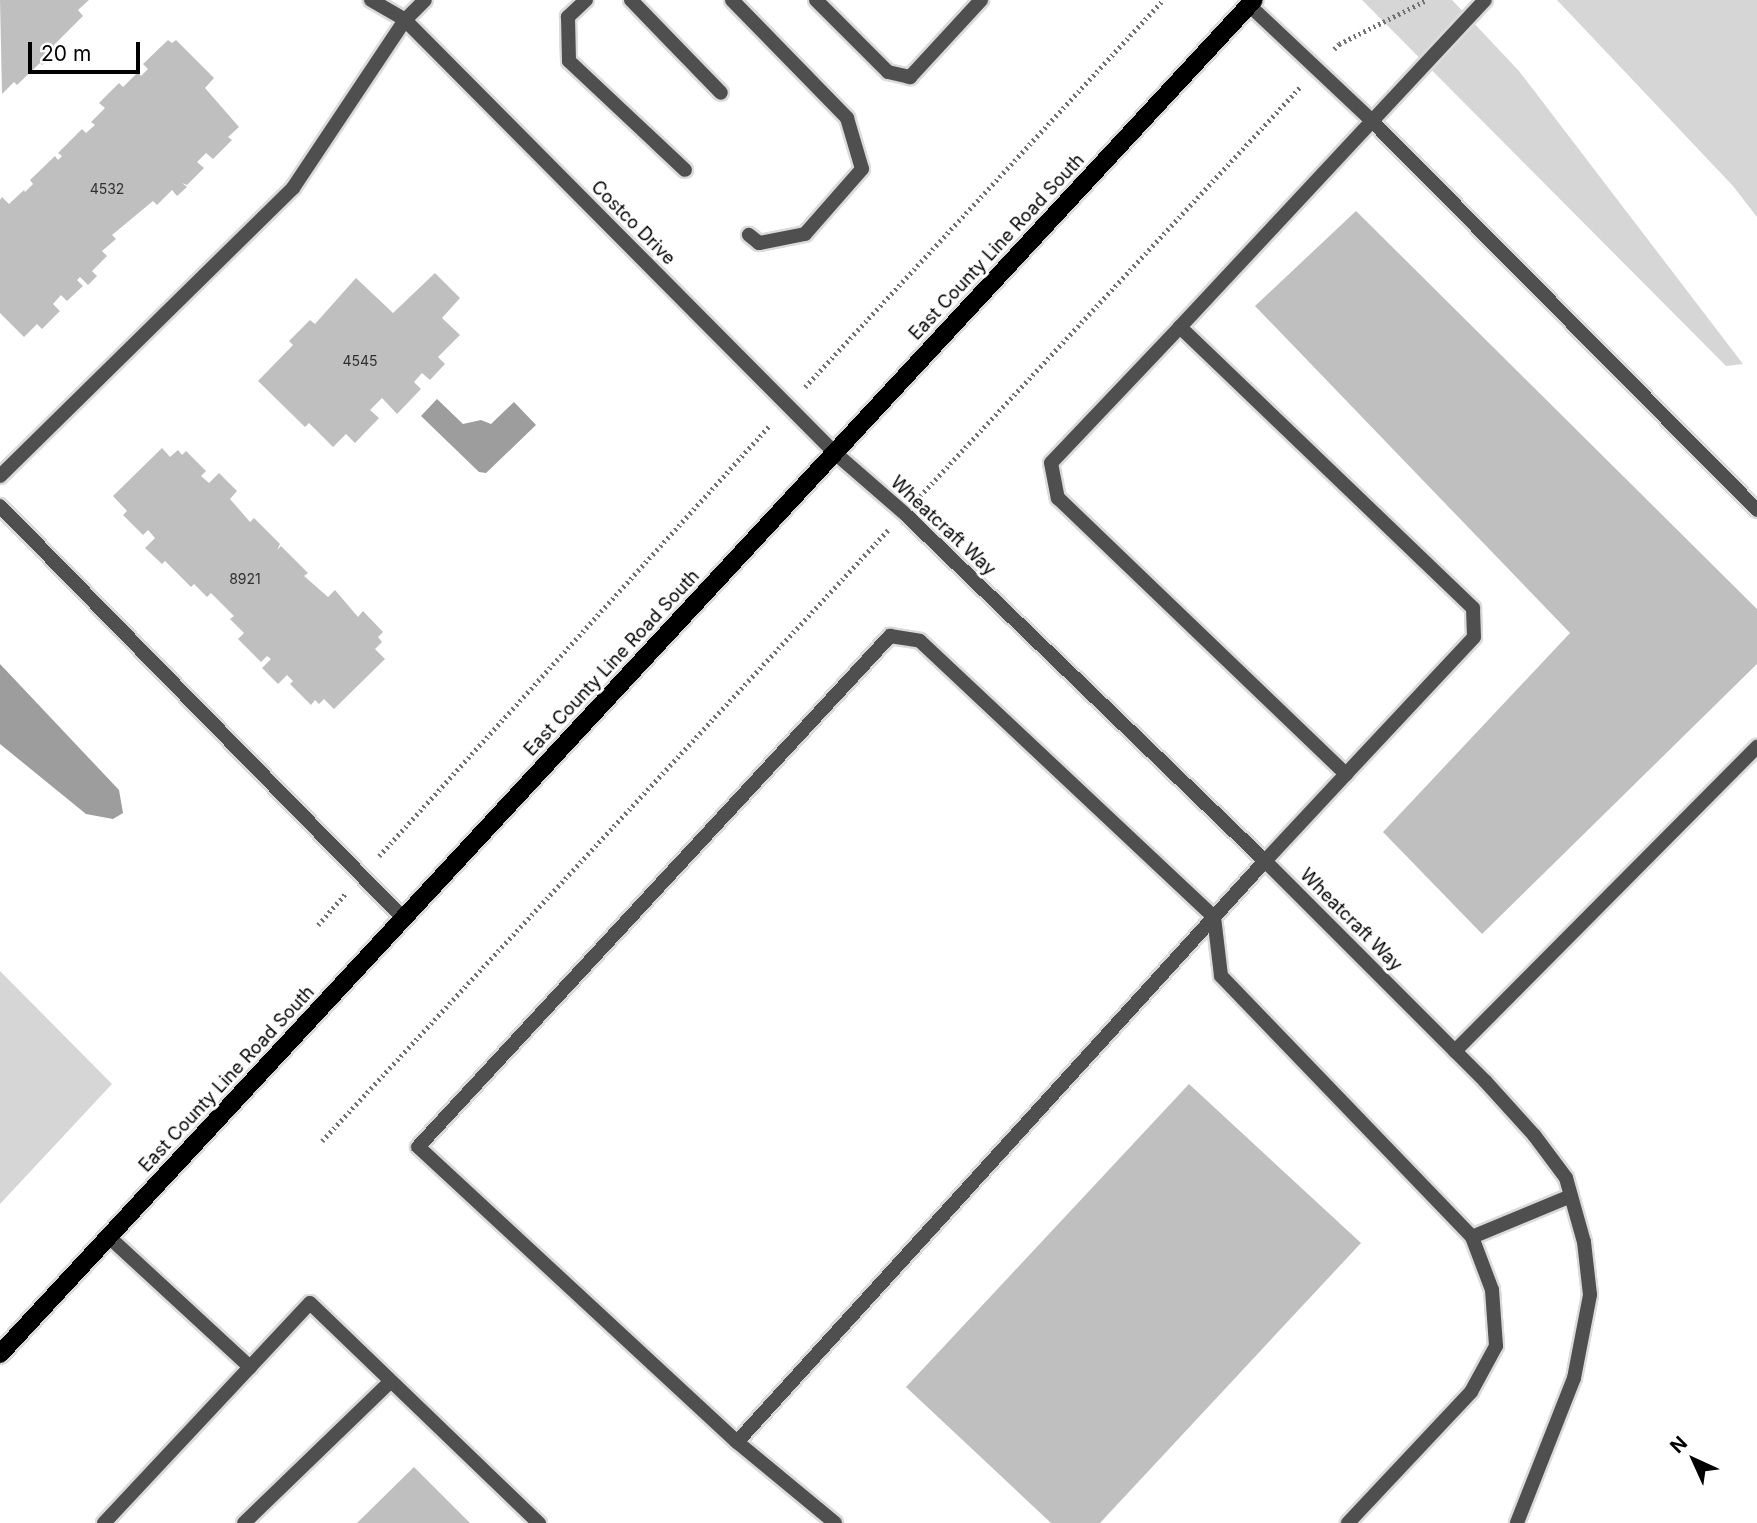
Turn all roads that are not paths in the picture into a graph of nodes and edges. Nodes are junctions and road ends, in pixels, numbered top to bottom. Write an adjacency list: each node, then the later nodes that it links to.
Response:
1 (371, 0): 10 (lane, Costco Drive)
2 (425, 0): 10 (lane)
3 (586, 0): 13 (lane)
4 (631, 0): 11 (lane)
5 (732, 0): 14 (lane)
6 (816, 0): 7 (lane)
7 (981, 0)
8 (1485, 0): 12 (lane)
9 (1252, 3): 12 (lane); 16 (main road, East County Line Road South)
10 (405, 20): 16 (lane, Costco Drive); 17 (lane)
11 (721, 93)
12 (1372, 121): 15 (lane); 19 (lane)
13 (685, 170)
14 (749, 235)
15 (1180, 327): 21 (lane); 21 (lane)
16 (835, 453): 22 (lane, Wheatcraft Way); 24 (main road, East County Line Road South)
17 (0, 476)
18 (0, 506): 24 (lane)
19 (1757, 510)
20 (1757, 747): 25 (lane)
21 (1346, 774): 22 (lane)
22 (1265, 861): 23 (lane); 25 (lane, Wheatcraft Way)
23 (1214, 917): 28 (lane); 32 (lane); 32 (lane)
24 (404, 919): 27 (main road, East County Line Road South)
25 (1455, 1051): 26 (lane, Wheatcraft Way)
26 (1571, 1196): 28 (lane); 38 (lane, Wheatcraft Way)
27 (109, 1237): 29 (main road, East County Line Road South); 30 (lane)
28 (1472, 1237): 37 (lane)
29 (0, 1354)
30 (250, 1367): 31 (lane); 33 (lane)
31 (391, 1381): 34 (lane); 35 (lane)
32 (737, 1443): 36 (lane)
33 (104, 1523)
34 (244, 1523)
35 (539, 1523)
36 (835, 1523)
37 (1348, 1523)
38 (1517, 1523)

